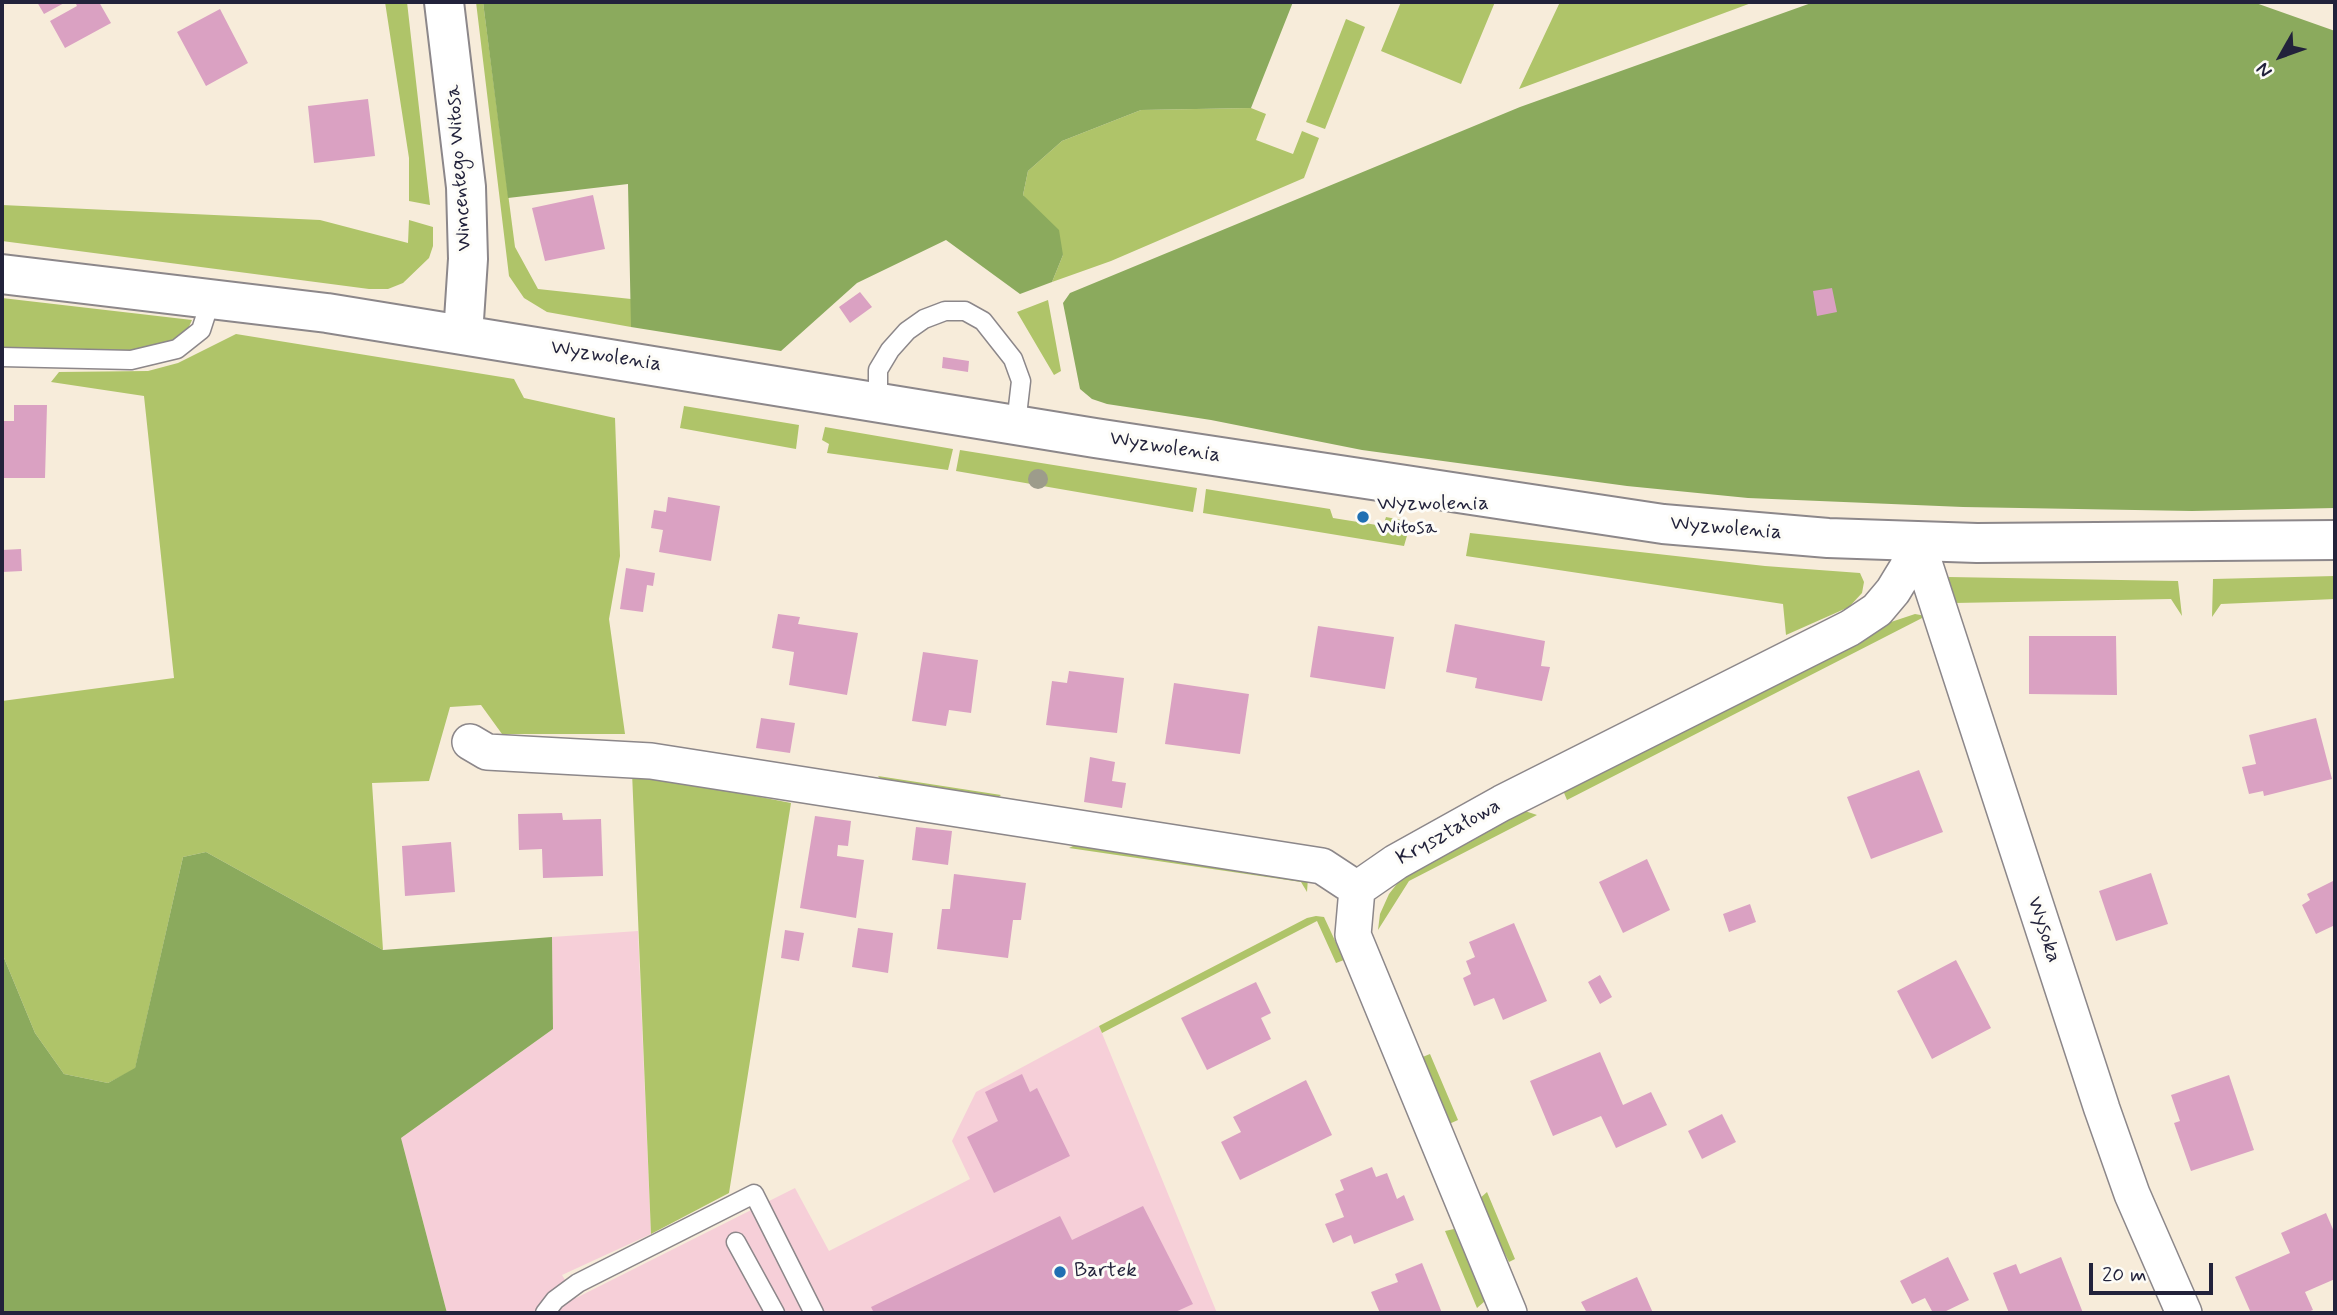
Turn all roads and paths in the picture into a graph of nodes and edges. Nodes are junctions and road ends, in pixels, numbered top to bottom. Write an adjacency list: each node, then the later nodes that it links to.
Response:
1 (443, 2): 4 (street, Wincentego Witosa)
2 (2, 274): 3 (street, Wyzwolenia)
3 (211, 299): 4 (street, Wyzwolenia); 5 (lane)
4 (463, 335): 6 (street, Wyzwolenia)
5 (2, 357)
6 (878, 402): 7 (street, Wyzwolenia); 7 (lane)
7 (1016, 424): 9 (street, Wyzwolenia)
8 (2335, 540): 9 (street, Wyzwolenia)
9 (1917, 541): 11 (street, Kryształowa); 17 (street, Wysoka)
10 (470, 742): 11 (street)
11 (1357, 889): 16 (street)
12 (736, 1242): 14 (lane)
13 (545, 1313): 15 (lane)
14 (775, 1313)
15 (814, 1313)
16 (1509, 1313)
17 (2184, 1313)

